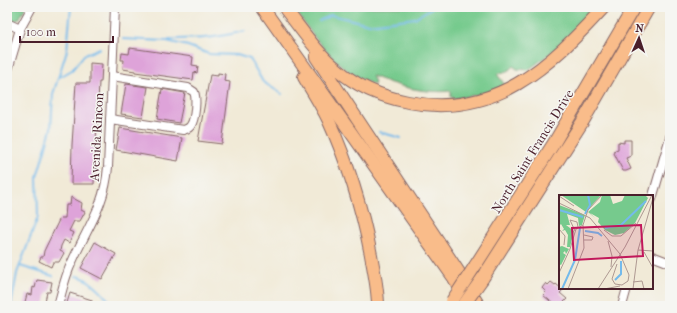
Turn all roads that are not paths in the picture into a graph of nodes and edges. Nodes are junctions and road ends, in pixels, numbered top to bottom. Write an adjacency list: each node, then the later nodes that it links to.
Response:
1 (32, 7): 9 (street)
2 (115, 7): 12 (street, Avenida Rincon)
3 (262, 7): 10 (highway)
4 (604, 7): 7 (highway)
5 (634, 7): 19 (highway, North Saint Francis Drive, bridge)
6 (649, 7): 22 (highway, North Saint Francis Drive, bridge)
7 (285, 8): 24 (highway)
8 (7, 24): 9 (street)
9 (20, 29): 11 (street)
10 (278, 30): 21 (highway); 23 (highway)
11 (7, 73)
12 (112, 76): 13 (street, Avenida Rincon); 13 (street)
13 (110, 118): 20 (street, Avenida Rincon)
14 (670, 137): 15 (street)
15 (653, 196)
16 (653, 256): 17 (street)
17 (670, 262)
18 (627, 289): 25 (street)
19 (450, 303)
20 (58, 306)
21 (378, 306)
22 (463, 306)
23 (470, 306)
24 (479, 306)
25 (622, 306)

